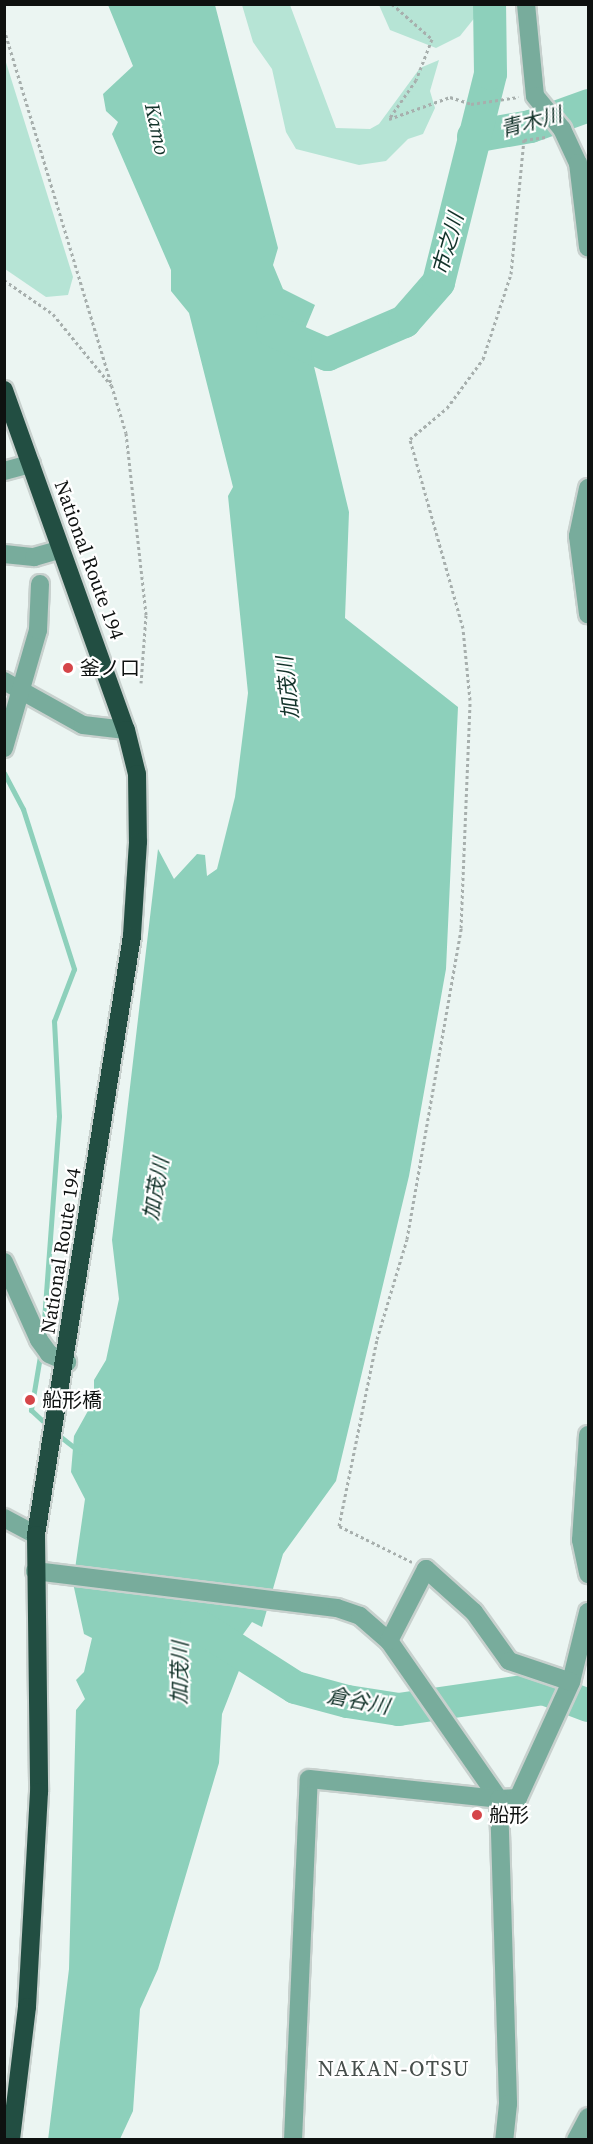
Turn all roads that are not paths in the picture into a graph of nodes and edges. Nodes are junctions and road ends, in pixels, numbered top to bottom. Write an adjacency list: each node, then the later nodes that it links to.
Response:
1 (526, 4): 2 (street)
2 (588, 247)
3 (4, 390): 4 (highway, National Route 194)
4 (31, 464): 5 (street); 7 (highway, National Route 194)
5 (4, 471)
6 (588, 488): 10 (street)
7 (58, 550): 8 (street); 13 (highway, National Route 194)
8 (4, 554)
9 (40, 584): 12 (street)
10 (588, 614)
11 (4, 681): 12 (street)
12 (22, 690): 13 (street); 14 (street)
13 (126, 730): 16 (highway, National Route 194)
14 (4, 748)
15 (4, 1262): 16 (street)
16 (67, 1362): 19 (highway, National Route 194)
17 (588, 1434): 21 (street)
18 (4, 1518): 19 (street)
19 (36, 1535): 20 (highway, National Route 194)
20 (44, 1573): 23 (street); 27 (highway, National Route 194)
21 (588, 1574)
22 (588, 1612): 24 (street)
23 (389, 1641): 24 (street); 25 (street)
24 (571, 1682): 25 (street)
25 (499, 1799): 28 (street); 29 (street)
26 (588, 2117): 30 (street)
27 (11, 2139)
28 (293, 2139)
29 (504, 2139)
30 (576, 2139)

